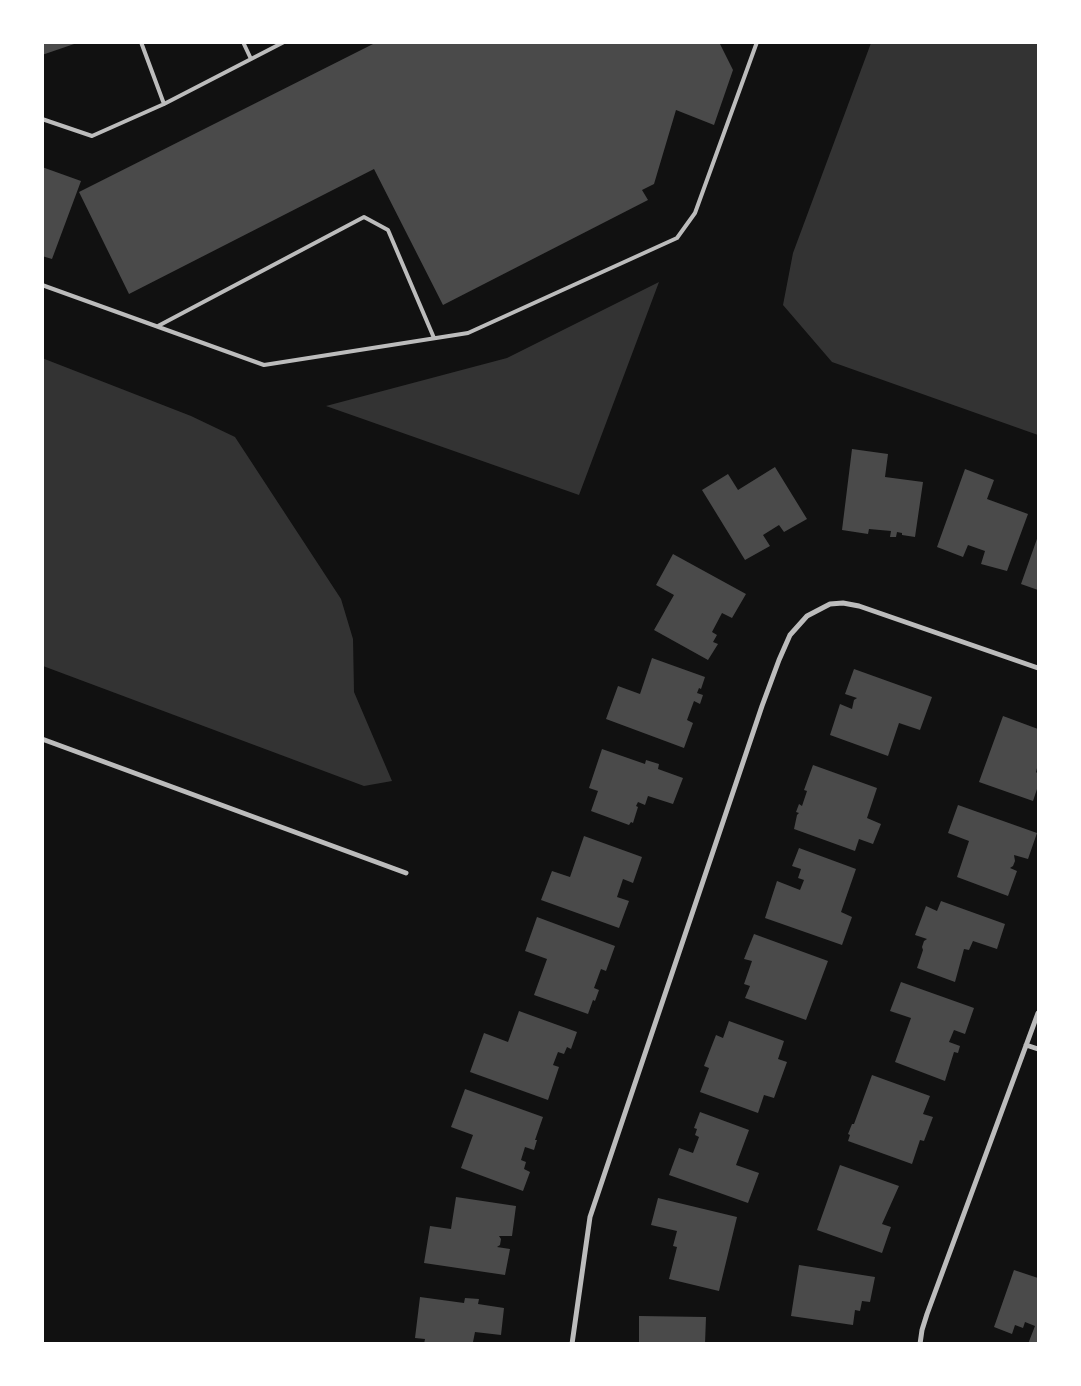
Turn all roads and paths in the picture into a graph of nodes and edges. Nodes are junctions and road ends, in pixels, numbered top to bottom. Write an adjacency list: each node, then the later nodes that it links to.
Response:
1 (140, 42): 6 (lane)
2 (243, 42): 5 (lane)
3 (284, 42): 5 (lane)
4 (757, 42): 10 (lane)
5 (251, 59): 6 (lane)
6 (164, 104): 7 (lane)
7 (42, 119)
8 (42, 285): 9 (lane)
9 (158, 326): 10 (lane); 10 (lane)
10 (434, 338)
11 (1038, 668): 17 (street)
12 (42, 739): 13 (street)
13 (406, 873)
14 (1038, 1013): 15 (street)
15 (1026, 1045): 16 (street); 18 (street)
16 (1038, 1050)
17 (572, 1344)
18 (920, 1344)

